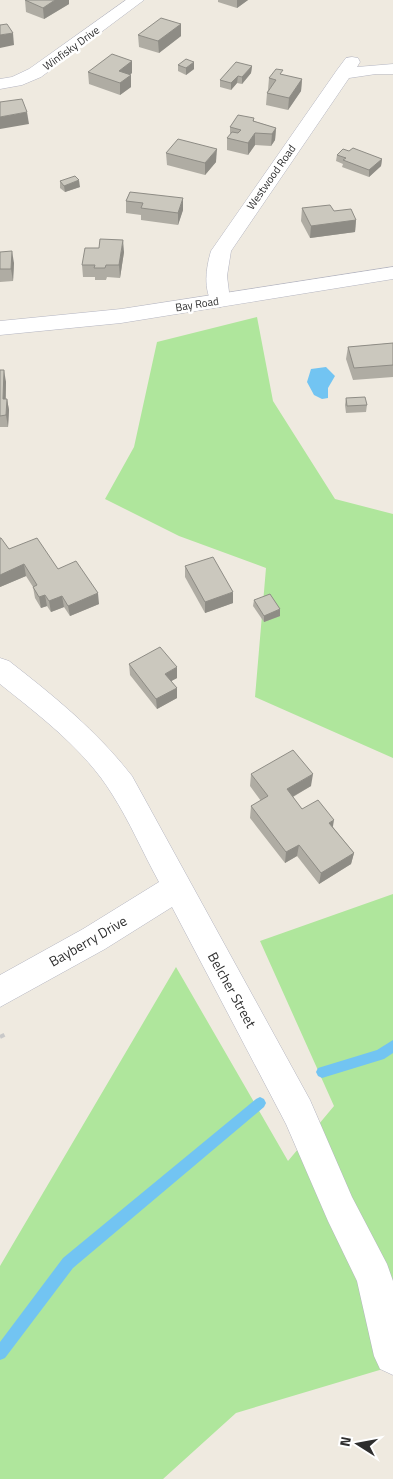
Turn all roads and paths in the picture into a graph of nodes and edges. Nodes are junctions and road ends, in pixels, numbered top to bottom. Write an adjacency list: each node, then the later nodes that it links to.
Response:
1 (136, 0): 3 (street, Winfisky Drive)
2 (393, 69): 5 (street, Westwood Road)
3 (0, 84)
4 (393, 273): 5 (street, Bay Road)
5 (220, 300): 6 (street, Bay Road)
6 (0, 328)
7 (0, 669): 8 (street, Belcher Street)
8 (176, 888): 9 (street, Bayberry Drive); 12 (street, Belcher Street)
9 (0, 992)
10 (6, 1034): 11 (path)
11 (0, 1037)
12 (393, 1356)

